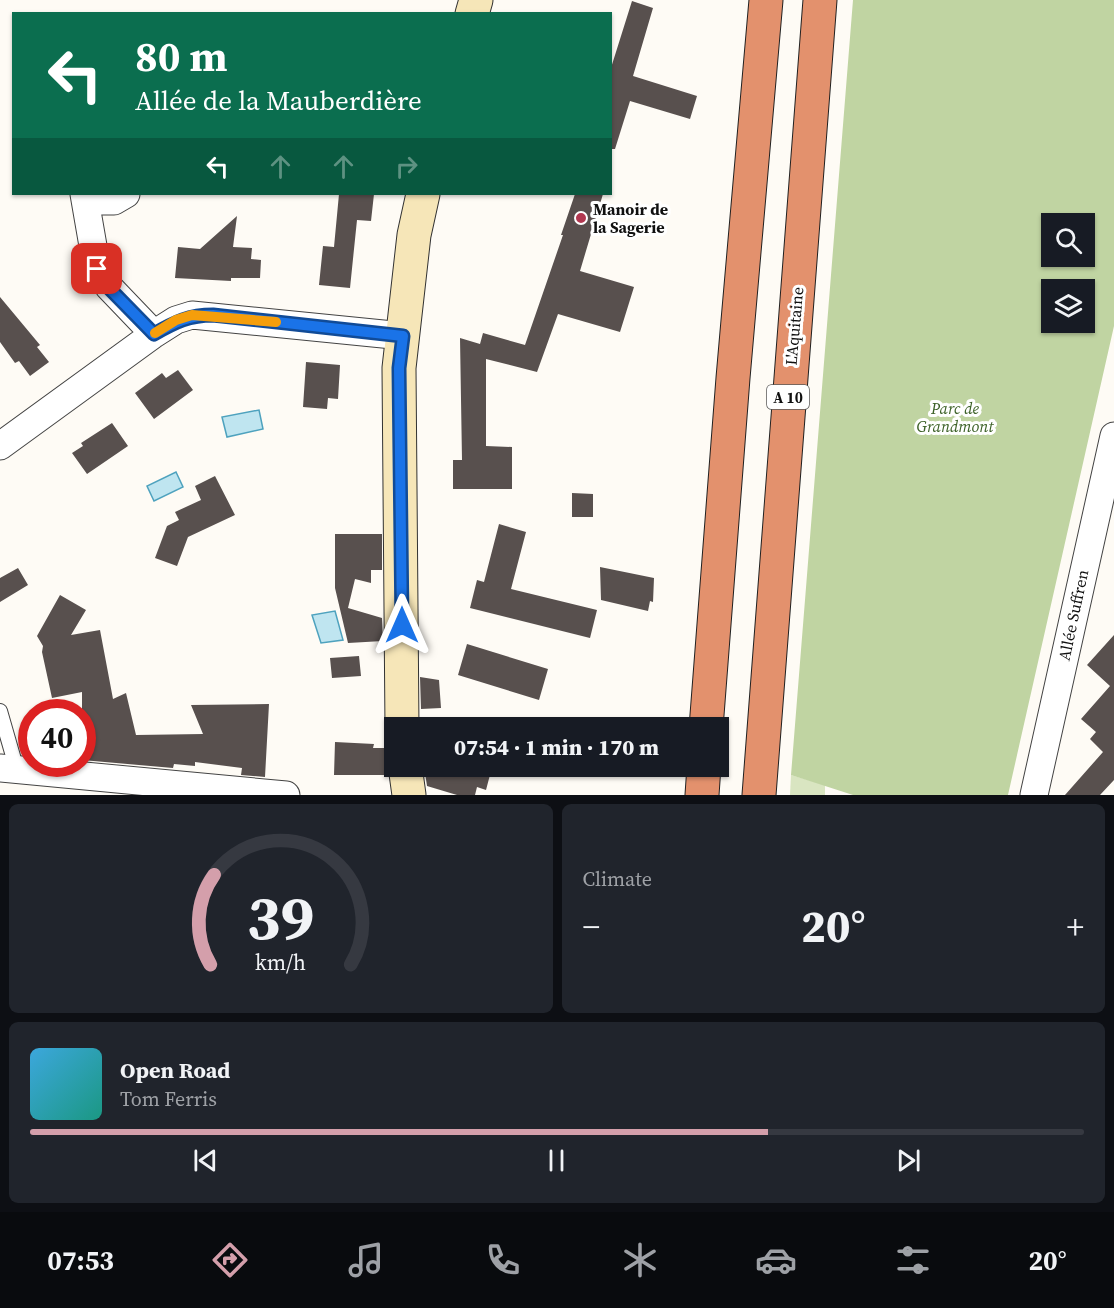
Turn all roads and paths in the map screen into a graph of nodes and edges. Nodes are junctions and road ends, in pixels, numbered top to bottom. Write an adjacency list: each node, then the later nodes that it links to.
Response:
1 (766, 0): 12 (highway)
2 (820, 0): 19 (highway, L'Aquitaine / A 10)
3 (124, 195): 5 (street)
4 (423, 195): 7 (street)
5 (85, 197): 6 (street)
6 (154, 334): 7 (street); 9 (street)
7 (403, 336): 11 (street)
8 (1114, 436): 20 (street, Allée Suffren)
9 (0, 446)
10 (0, 711): 13 (lane)
11 (402, 717)
12 (707, 717)
13 (8, 769): 16 (street)
14 (407, 777): 17 (street)
15 (703, 777): 18 (highway)
16 (286, 795)
17 (409, 795)
18 (702, 795)
19 (759, 795)
20 (1034, 795)

